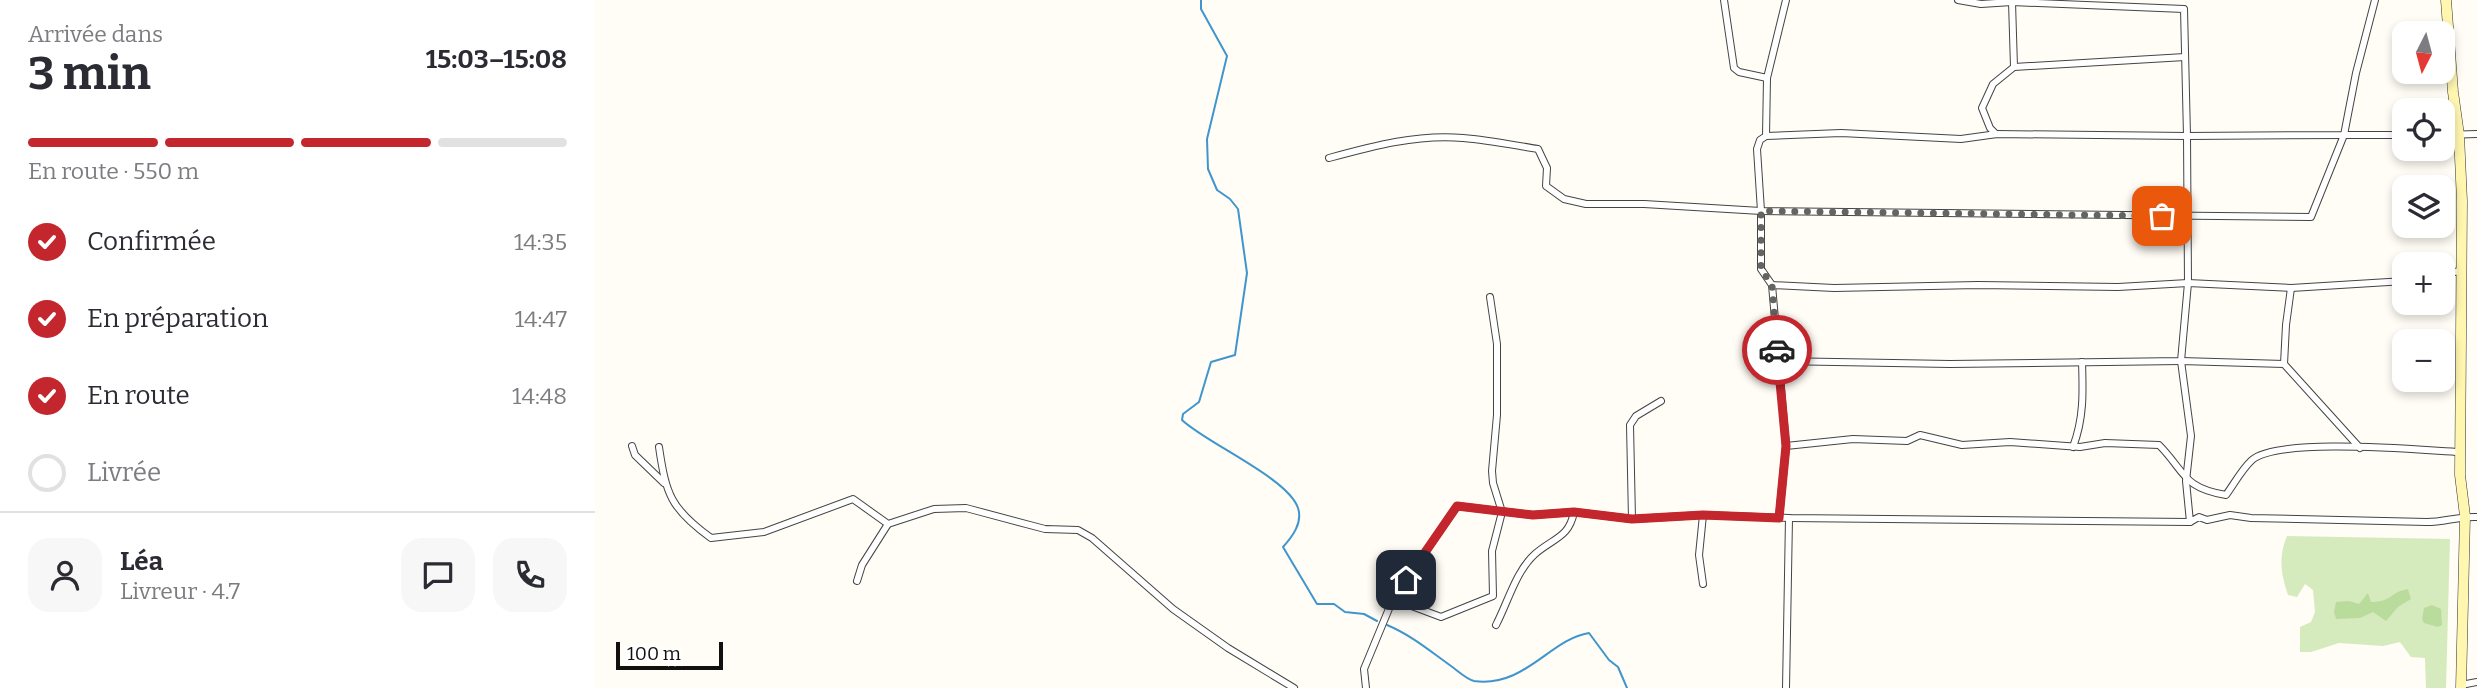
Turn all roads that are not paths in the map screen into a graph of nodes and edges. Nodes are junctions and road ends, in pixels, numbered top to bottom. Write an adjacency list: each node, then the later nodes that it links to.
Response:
1 (1724, 0): 9 (street)
2 (1786, 0): 9 (street)
3 (1958, 0): 6 (street)
4 (2375, 0): 12 (street)
5 (2446, 0): 15 (main road)
6 (2012, 2): 7 (street); 8 (street)
7 (2185, 57): 8 (street); 17 (street)
8 (2014, 67): 10 (street)
9 (1767, 78): 16 (street)
10 (1997, 134): 16 (street); 17 (street)
11 (2477, 134): 15 (street)
12 (2344, 135): 13 (street); 17 (street); 20 (street)
13 (2392, 135)
14 (2455, 135): 15 (street)
15 (2459, 135): 21 (main road)
16 (1766, 136): 19 (street)
17 (2187, 136): 20 (street)
18 (1329, 158): 19 (street)
19 (1761, 211): 20 (street); 25 (street)
20 (2188, 216): 24 (street)
21 (2460, 271): 22 (street); 38 (main road)
22 (2455, 272)
23 (2392, 282): 26 (street)
24 (2188, 283): 25 (street); 26 (street); 29 (street)
25 (1772, 285): 28 (street)
26 (2291, 288): 31 (street)
27 (1490, 297): 41 (street)
28 (1777, 361): 30 (street); 34 (street)
29 (2181, 361): 30 (street); 31 (street); 39 (street)
30 (2082, 362): 36 (street)
31 (2284, 364): 37 (street)
32 (1661, 401): 48 (street)
33 (632, 446): 40 (street)
34 (1786, 446): 36 (street); 46 (street)
35 (659, 447): 40 (street)
36 (2073, 447): 39 (street)
37 (2360, 449): 38 (street); 39 (street)
38 (2459, 452): 44 (main road)
39 (2186, 481): 49 (street)
40 (664, 483): 50 (street)
41 (1502, 512): 42 (street); 53 (street); 53 (street)
42 (1574, 512): 48 (street); 54 (street)
43 (1703, 515): 46 (street); 48 (street); 52 (street)
44 (2465, 516): 45 (street); 49 (street); 56 (main road)
45 (2477, 517)
46 (1779, 518): 47 (street)
47 (1789, 518): 49 (street); 59 (street)
48 (1632, 519)
49 (2190, 522)
50 (888, 524): 51 (street); 57 (street)
51 (857, 581)
52 (1703, 584)
53 (1393, 599): 58 (street)
54 (1496, 625)
55 (2477, 682): 56 (street)
56 (2461, 687)
57 (1294, 688)
58 (1366, 688)
59 (1786, 688)

